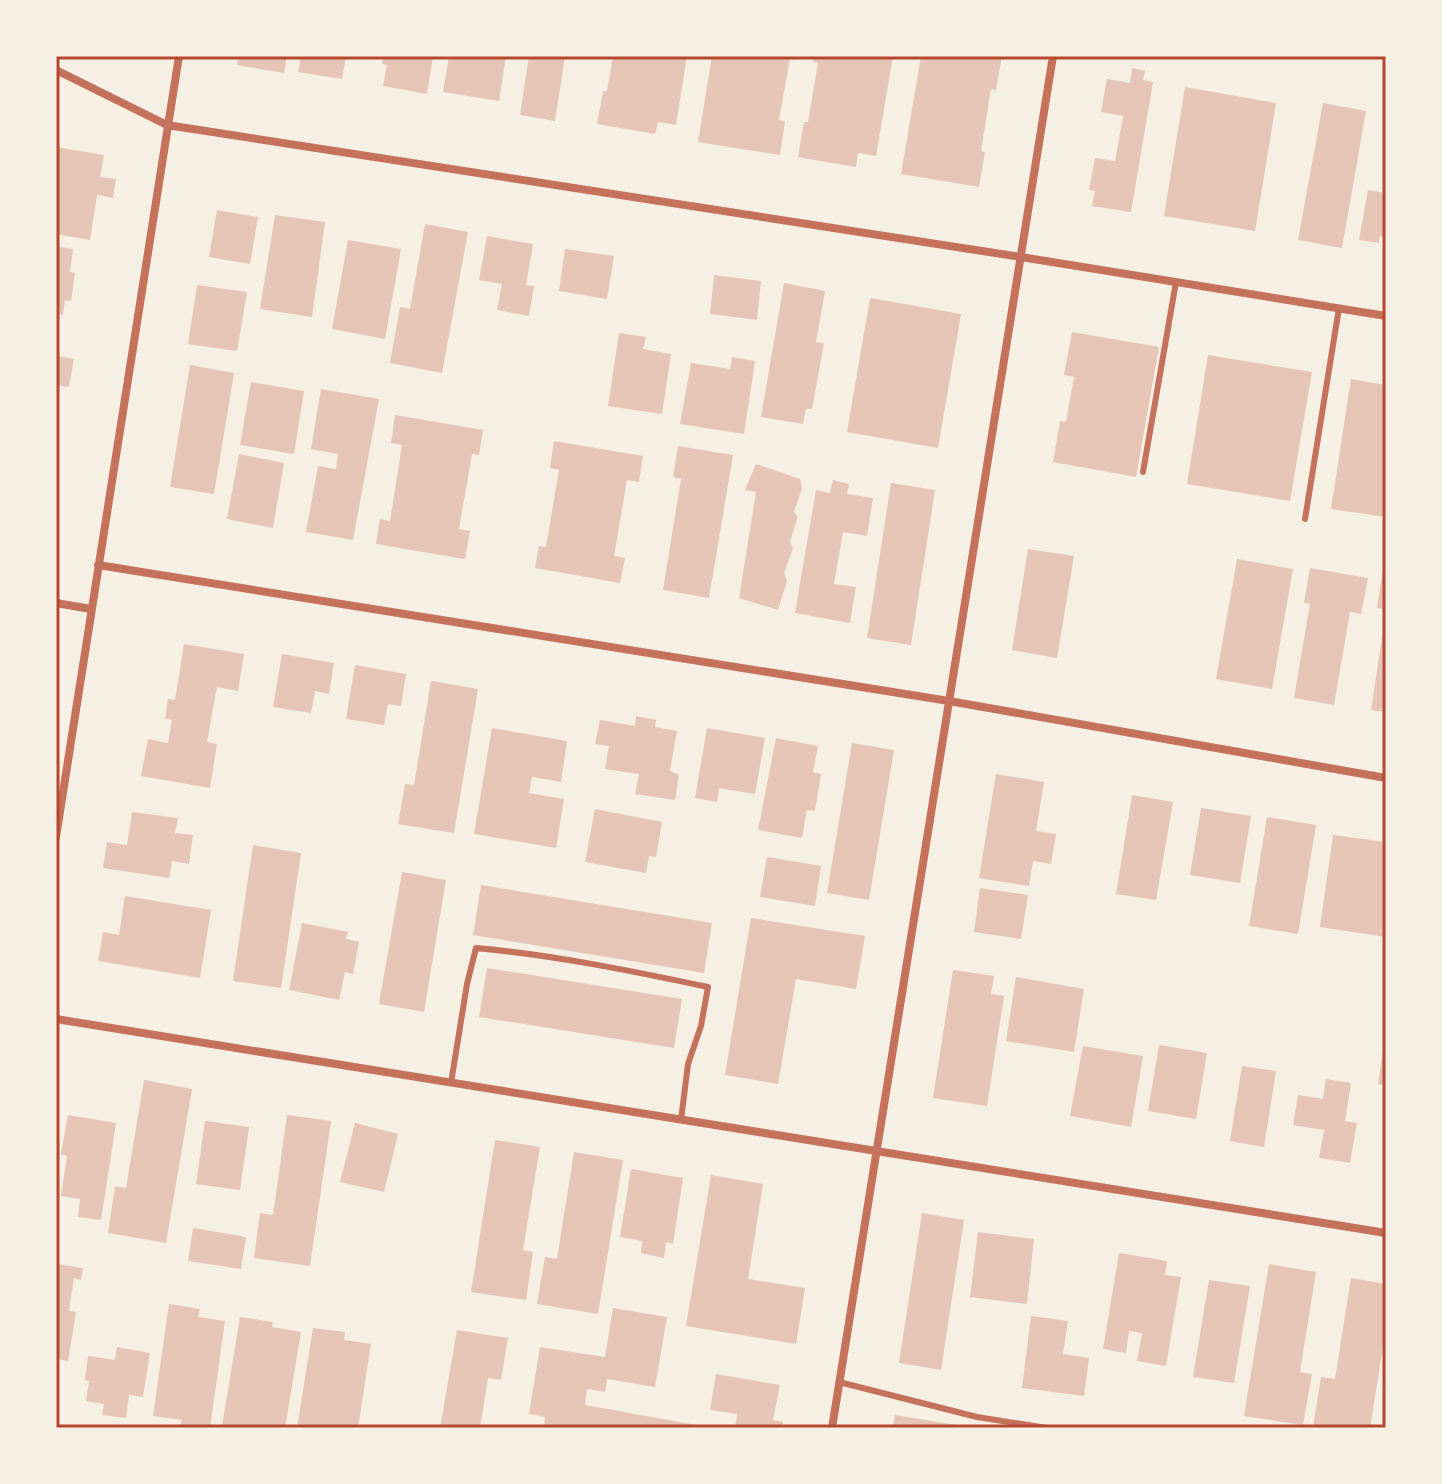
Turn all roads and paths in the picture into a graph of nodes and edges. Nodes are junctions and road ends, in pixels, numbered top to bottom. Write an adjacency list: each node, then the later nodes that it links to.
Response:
1 (179, 56): 4 (street)
2 (1053, 56): 5 (street)
3 (56, 70): 4 (street)
4 (167, 125): 5 (street); 11 (street)
5 (1021, 257): 6 (street); 14 (street)
6 (1176, 282): 7 (street); 9 (lane)
7 (1339, 308): 8 (street); 10 (lane)
8 (1386, 316)
9 (1143, 472)
10 (1305, 519)
11 (98, 565): 13 (street); 14 (street)
12 (56, 603): 13 (street)
13 (91, 609): 16 (street)
14 (949, 701): 15 (street); 20 (street)
15 (1386, 778)
16 (56, 837)
17 (56, 1019): 18 (street)
18 (451, 1083): 19 (street); 19 (lane)
19 (681, 1120): 20 (street)
20 (875, 1151): 21 (street); 22 (street)
21 (1386, 1233)
22 (839, 1382): 23 (street); 24 (lane)
23 (832, 1428)
24 (1047, 1428)

